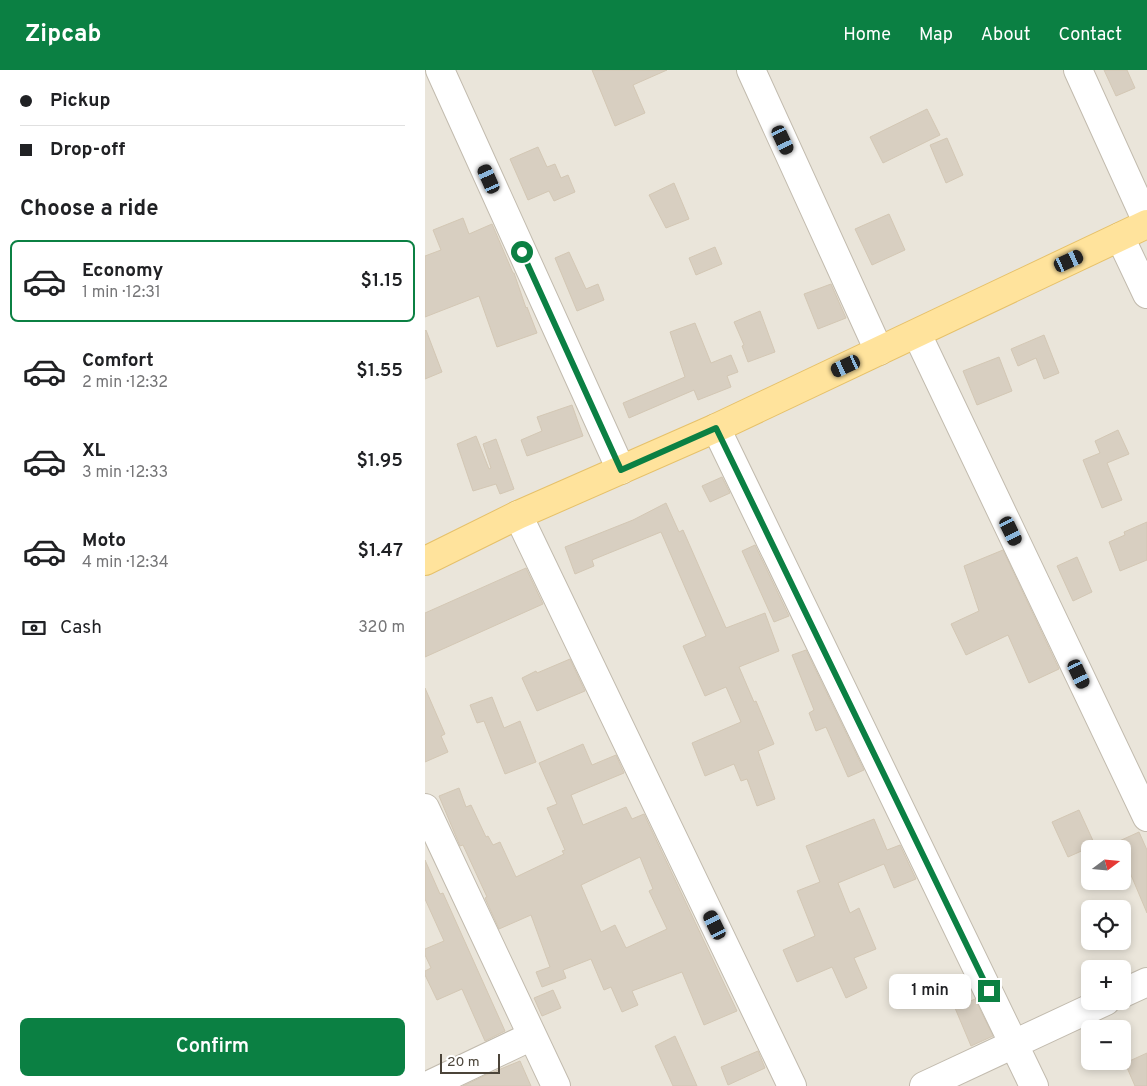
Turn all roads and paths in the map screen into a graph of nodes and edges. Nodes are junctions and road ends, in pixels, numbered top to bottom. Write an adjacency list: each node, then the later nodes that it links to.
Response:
1 (440, 70): 10 (street)
2 (751, 70): 8 (street)
3 (1078, 70): 4 (street)
4 (1147, 223): 5 (main road)
5 (1120, 237): 6 (street); 7 (main road)
6 (1147, 294)
7 (917, 334): 8 (main road); 14 (street)
8 (879, 351): 9 (main road)
9 (716, 428): 10 (main road); 20 (street)
10 (621, 470): 11 (main road)
11 (518, 515): 12 (main road); 23 (street)
12 (425, 561)
13 (425, 808): 15 (street)
14 (1147, 817)
15 (434, 849): 19 (street)
16 (1147, 982): 17 (street)
17 (1131, 989)
18 (1086, 1010): 20 (street)
19 (533, 1036): 21 (street); 22 (street)
20 (1014, 1044): 24 (street); 25 (street)
21 (427, 1086)
22 (556, 1086)
23 (792, 1086)
24 (924, 1086)
25 (1034, 1086)

